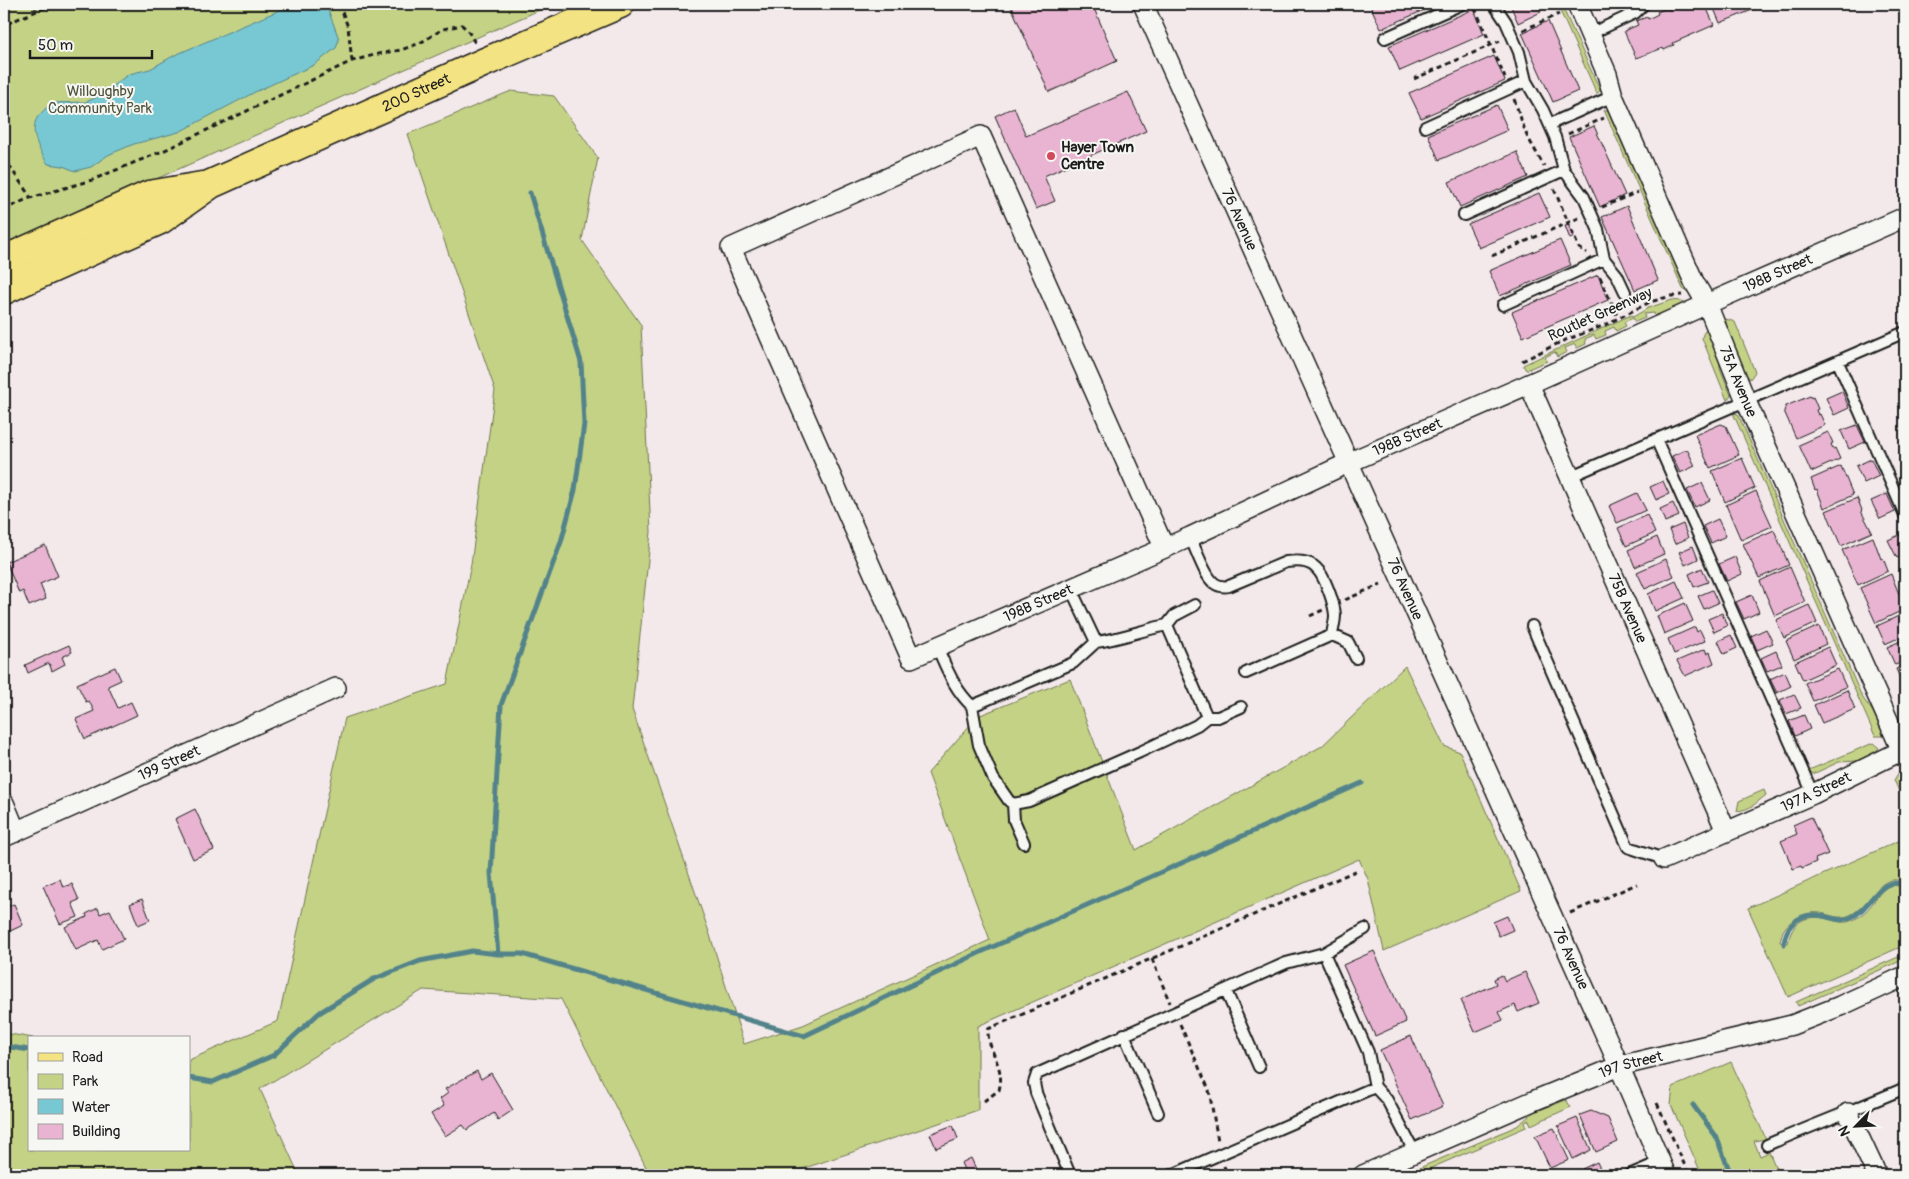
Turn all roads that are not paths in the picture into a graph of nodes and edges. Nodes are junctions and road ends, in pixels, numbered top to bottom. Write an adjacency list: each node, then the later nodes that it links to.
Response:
1 (620, 4): 14 (main road, 200 Street)
2 (1143, 4): 28 (street, 76 Avenue)
3 (1462, 4): 8 (lane)
4 (1494, 4): 9 (lane)
5 (1577, 4): 7 (street, 75A Avenue)
6 (1644, 4): 7 (lane)
7 (1590, 34): 10 (street, 75A Avenue)
8 (1385, 38)
9 (1526, 81): 11 (lane); 12 (lane)
10 (1613, 96): 11 (lane); 22 (street, 75A Avenue)
11 (1550, 124): 13 (lane)
12 (1425, 127)
13 (1564, 170): 15 (lane); 17 (lane)
14 (211, 184): 18 (main road, 200 Street); 19 (main road, 200 Street)
15 (1464, 215)
16 (1905, 217): 22 (street, 198B Street)
17 (1604, 259): 20 (lane); 21 (lane)
18 (4, 260)
19 (4, 290)
20 (1626, 292)
21 (1503, 304)
22 (1707, 304): 25 (street, 198B Street); 26 (street, 75A Avenue)
23 (1905, 332): 24 (lane)
24 (1838, 362): 26 (lane); 30 (lane)
25 (1529, 384): 28 (street, 198B Street); 29 (street, 75B Avenue)
26 (1746, 401): 27 (lane); 46 (street, 75A Avenue)
27 (1656, 439): 29 (lane); 47 (lane)
28 (1350, 462): 31 (street, 198B Street); 59 (street, 76 Avenue)
29 (1569, 477): 50 (street, 75B Avenue)
30 (1905, 515)
31 (1190, 537): 32 (street, 198B Street); 37 (lane)
32 (1164, 547): 33 (street, 198B Street); 39 (street, 198B Street)
33 (1072, 588): 38 (lane); 39 (street, 198B Street)
34 (1195, 605): 35 (lane)
35 (1166, 625): 38 (lane); 45 (lane)
36 (1532, 626): 53 (lane)
37 (1332, 634): 40 (lane); 41 (lane)
38 (1096, 642): 43 (lane)
39 (937, 647): 43 (lane)
40 (1356, 658)
41 (1246, 672)
42 (336, 688): 51 (street, 199 Street)
43 (972, 706): 49 (lane)
44 (1241, 708): 45 (lane)
45 (1207, 716): 49 (lane)
46 (1904, 752): 47 (street, 197A Street)
47 (1813, 794): 50 (street, 197A Street)
48 (4, 803): 51 (street)
49 (1013, 804): 52 (lane)
50 (1726, 831): 53 (street, 197A Street)
51 (10, 834)
52 (1024, 843)
53 (1664, 859)
54 (1365, 929): 55 (lane)
55 (1324, 952): 57 (lane); 61 (lane)
56 (1905, 976): 59 (street, 197 Street)
57 (1226, 991): 58 (lane); 60 (lane)
58 (1124, 1034): 63 (lane); 68 (lane)
59 (1619, 1066): 66 (street, 197 Street); 67 (street, 76 Avenue)
60 (1259, 1067)
61 (1375, 1086): 66 (lane); 69 (lane)
62 (1905, 1088): 64 (lane)
63 (1158, 1112)
64 (1848, 1112): 65 (lane); 72 (street)
65 (1767, 1145)
66 (1416, 1153): 70 (street, 197 Street)
67 (1663, 1168): 71 (lane)
68 (1070, 1175)
69 (1172, 1175)
70 (1363, 1175)
71 (1629, 1175)
72 (1876, 1175)

